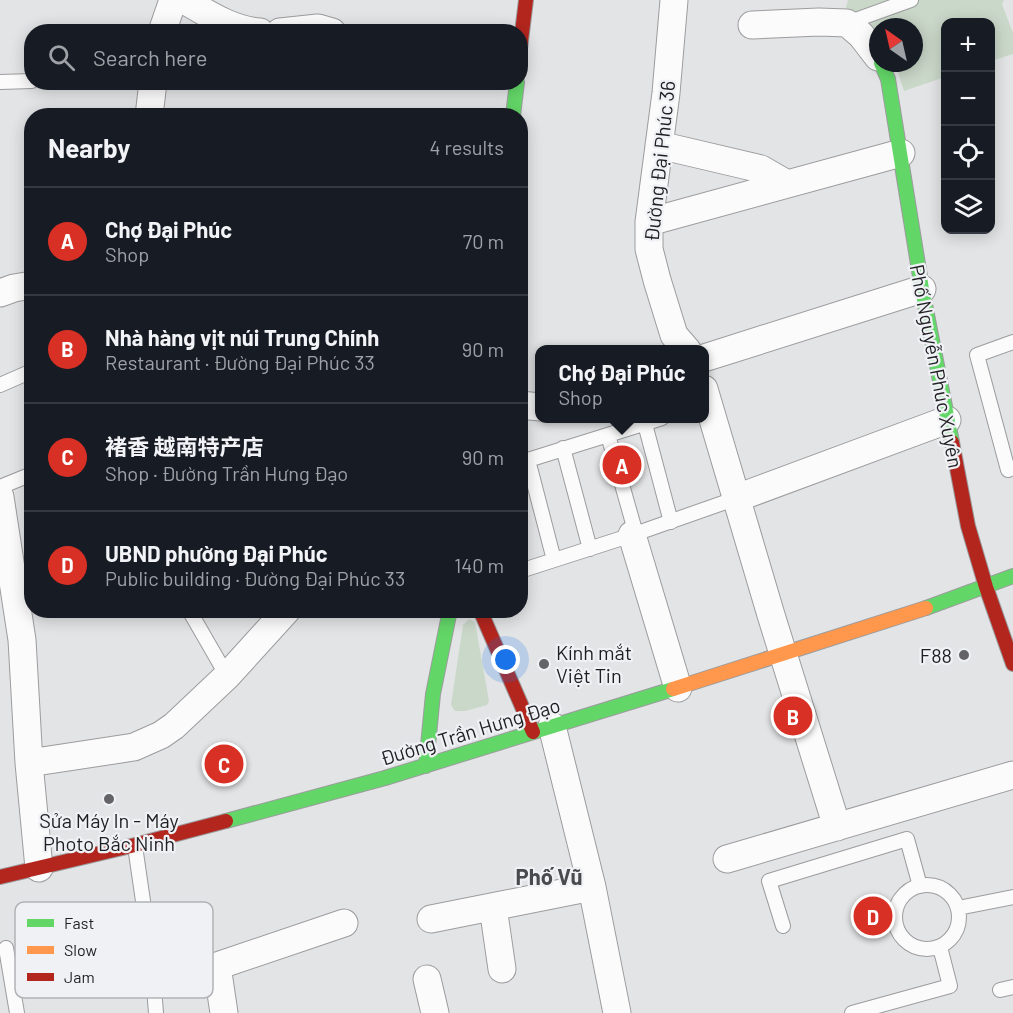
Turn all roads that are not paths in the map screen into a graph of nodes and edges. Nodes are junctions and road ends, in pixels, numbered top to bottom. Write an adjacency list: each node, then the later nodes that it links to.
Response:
1 (173, 0): 7 (street)
2 (184, 0): 8 (street)
3 (526, 0): 9 (main road)
4 (674, 0): 19 (street, Đường Đại Phúc 36)
5 (911, 0): 6 (lane)
6 (847, 23): 10 (street); 11 (street)
7 (165, 24)
8 (229, 24)
9 (523, 24)
10 (752, 24)
11 (869, 45)
12 (884, 72): 20 (main road, Phố Nguyễn Phúc Xuyên)
13 (24, 81): 14 (lane)
14 (0, 82)
15 (152, 90): 17 (street)
16 (515, 90): 18 (main road)
17 (150, 108)
18 (513, 108)
19 (659, 146): 21 (street); 22 (street, Đường Đại Phúc 36)
20 (900, 153): 21 (street); 24 (main road, Phố Nguyễn Phúc Xuyên)
21 (787, 184): 22 (street)
22 (649, 222): 27 (street, Đường Đại Phúc 36)
23 (24, 286): 25 (street)
24 (922, 289): 28 (street); 32 (main road, Phố Nguyễn Phúc Xuyên)
25 (0, 293)
26 (1013, 342): 37 (lane)
27 (683, 345)
28 (709, 357)
29 (24, 374): 30 (lane)
30 (0, 385)
31 (709, 409): 41 (street)
32 (947, 420): 41 (street); 48 (main road, Phố Nguyễn Phúc Xuyên)
33 (648, 423): 34 (lane)
34 (645, 424): 35 (lane); 42 (lane)
35 (608, 435): 36 (lane); 43 (lane)
36 (563, 448): 44 (lane); 45 (lane)
37 (1013, 468)
38 (24, 477): 39 (lane)
39 (0, 487)
40 (0, 496): 49 (street)
41 (737, 498): 42 (lane); 54 (street)
42 (671, 522): 43 (lane)
43 (634, 535): 44 (lane); 57 (street)
44 (590, 549): 45 (lane)
45 (554, 560): 46 (lane)
46 (528, 568)
47 (1013, 576): 48 (main road, Đường Trần Hưng Đạo)
48 (986, 587): 54 (main road, Đường Trần Hưng Đạo); 55 (main road, Phố Nguyễn Phúc Xuyên)
49 (7, 594): 59 (street)
50 (194, 618): 56 (lane)
51 (280, 618): 56 (street)
52 (448, 618): 60 (main road)
53 (484, 618): 58 (main road)
54 (783, 654): 57 (main road, Đường Trần Hưng Đạo); 62 (street)
55 (1013, 664)
56 (227, 676): 59 (street)
57 (678, 688): 58 (main road, Đường Trần Hưng Đạo)
58 (542, 729): 60 (main road, Đường Trần Hưng Đạo); 68 (street)
59 (29, 763): 65 (street)
60 (426, 766): 63 (main road, Đường Trần Hưng Đạo)
61 (1013, 775): 62 (street)
62 (837, 827): 64 (street)
63 (135, 845): 65 (main road, Đường Trần Hưng Đạo); 70 (lane)
64 (727, 859)
65 (39, 868): 66 (main road, Đường Trần Hưng Đạo)
66 (0, 877)
67 (920, 886): 72 (lane); 75 (lane); 76 (lane)
68 (592, 887): 71 (street); 85 (street)
69 (1013, 897): 72 (lane)
70 (143, 902)
71 (493, 907): 73 (street); 78 (street)
72 (958, 908): 76 (lane)
73 (431, 919)
74 (344, 923): 83 (street)
75 (783, 926)
76 (940, 946): 86 (lane)
77 (6, 948): 81 (lane)
78 (502, 969)
79 (427, 979): 84 (street)
80 (155, 998): 82 (lane)
81 (17, 1013)
82 (156, 1013)
83 (224, 1013)
84 (435, 1013)
85 (617, 1013)
86 (852, 1013)

